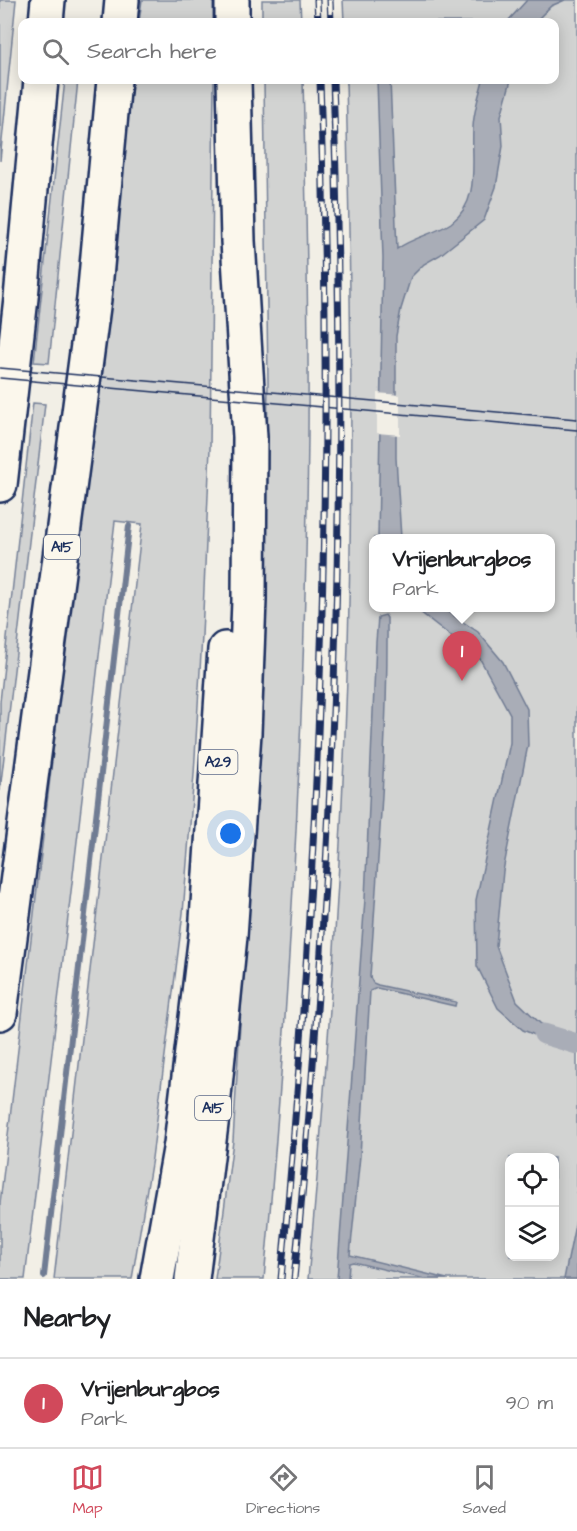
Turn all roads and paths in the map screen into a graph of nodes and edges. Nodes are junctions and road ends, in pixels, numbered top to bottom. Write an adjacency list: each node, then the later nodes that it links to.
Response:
1 (48, 0): 4 (highway)
2 (122, 0): 5 (highway)
3 (232, 0): 6 (highway)
4 (46, 18)
5 (120, 18)
6 (232, 18)
7 (41, 84): 11 (highway)
8 (114, 84): 12 (highway, A15)
9 (234, 84): 10 (highway, A15)
10 (238, 241): 13 (highway, A29); 14 (highway, A15)
11 (0, 485)
12 (0, 1013)
13 (157, 1279)
14 (192, 1279)

